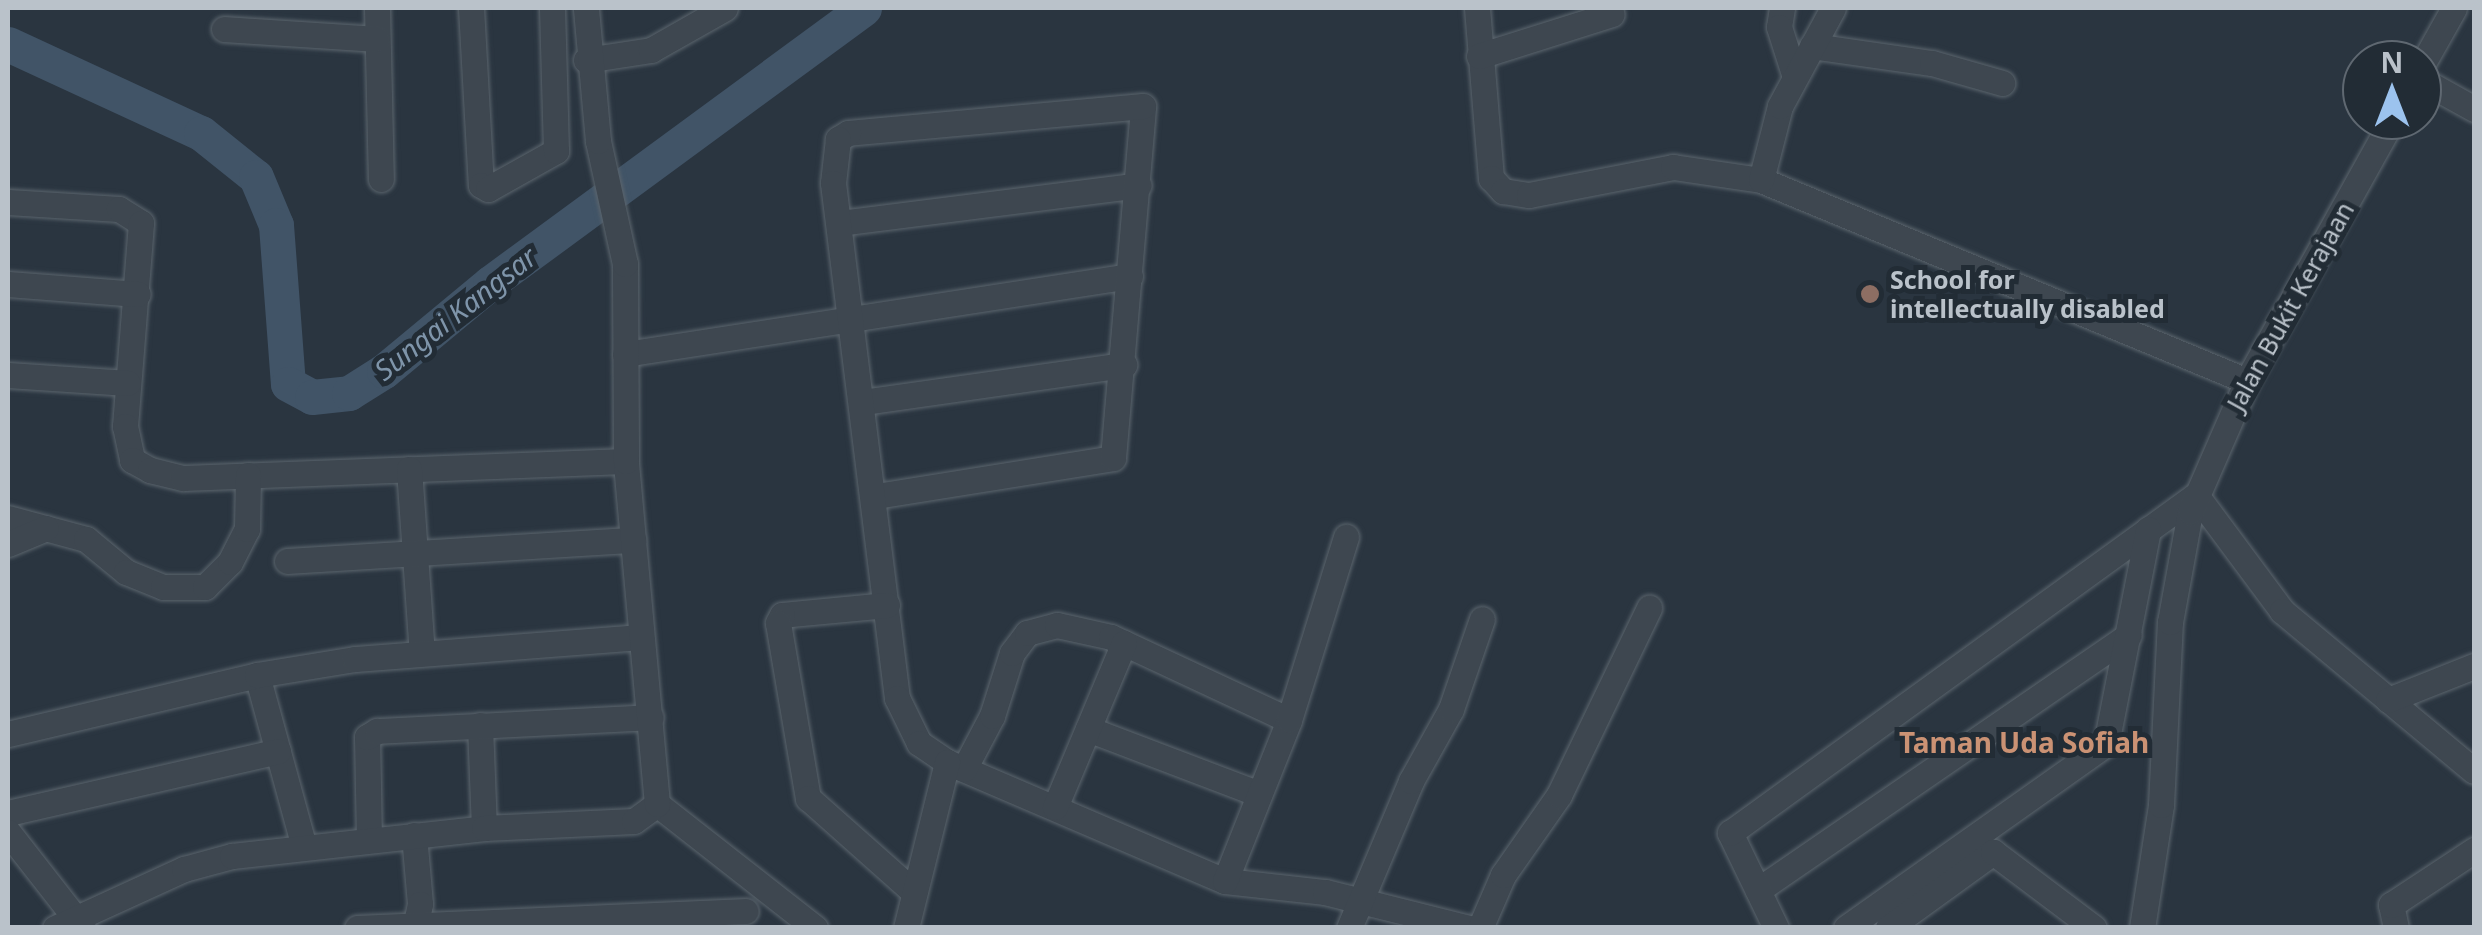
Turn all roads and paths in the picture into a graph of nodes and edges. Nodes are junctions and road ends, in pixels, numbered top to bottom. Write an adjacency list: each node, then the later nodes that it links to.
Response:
1 (376, 8): 12 (street)
2 (471, 8): 3 (street)
3 (552, 8)
4 (586, 8): 16 (street)
5 (725, 8): 16 (street)
6 (1476, 8): 15 (street)
7 (1781, 8): 17 (street)
8 (1832, 8): 14 (street)
9 (2454, 8): 13 (street)
10 (1612, 14): 15 (street)
11 (224, 28): 12 (street)
12 (377, 39): 22 (street)
13 (2436, 40)
14 (1812, 46): 17 (street); 18 (street)
15 (1480, 56): 23 (street)
16 (586, 60): 31 (street)
17 (1795, 77): 23 (street)
18 (2002, 83)
19 (2442, 91): 20 (street)
20 (2474, 109)
21 (2381, 140): 34 (street, Jalan Bukit Kerajaan)
22 (380, 179)
23 (1761, 180): 34 (street)
24 (1139, 184): 26 (street); 26 (street); 27 (street)
25 (8, 202): 29 (street)
26 (839, 223): 30 (street)
27 (1130, 276): 30 (street); 32 (street)
28 (8, 284): 29 (street)
29 (138, 294): 35 (street)
30 (852, 324): 31 (street); 36 (street)
31 (625, 354): 37 (street)
32 (1124, 365): 36 (street); 41 (street)
33 (8, 375): 35 (street)
34 (2247, 381): 40 (street, Jalan Bukit Kerajaan)
35 (128, 383): 39 (street)
36 (863, 402): 41 (street)
37 (626, 460): 38 (street); 46 (street)
38 (409, 469): 39 (street); 48 (street)
39 (248, 475): 43 (street)
40 (2196, 495): 44 (street); 59 (street); 96 (street, Jalan Bukit Kerajaan)
41 (876, 496): 50 (street)
42 (8, 518): 43 (street)
43 (46, 528): 47 (street)
44 (2148, 529): 53 (street); 80 (street)
45 (1346, 536): 61 (street)
46 (633, 540): 48 (street); 54 (street)
47 (8, 544)
48 (415, 552): 49 (street); 56 (street)
49 (287, 561)
50 (887, 605): 67 (street); 81 (street)
51 (1649, 608): 91 (street)
52 (1482, 620): 82 (street)
53 (2129, 635): 80 (street); 93 (street)
54 (642, 638): 56 (street); 60 (street)
55 (1124, 643): 61 (street); 63 (street); 67 (street)
56 (422, 654): 58 (street)
57 (2474, 666): 59 (street)
58 (256, 674): 64 (street); 66 (street)
59 (2388, 700): 65 (street)
60 (651, 717): 62 (street); 70 (street)
61 (1289, 720): 69 (street)
62 (480, 724): 73 (street); 76 (street)
63 (1088, 730): 69 (street); 71 (street)
64 (8, 734)
65 (2464, 746): 68 (street)
66 (278, 751): 72 (street); 77 (street)
67 (955, 766): 71 (street); 81 (street)
68 (2474, 771)
69 (1260, 794): 79 (street)
70 (658, 804): 73 (street); 83 (street)
71 (1055, 808): 79 (street)
72 (8, 813)
73 (484, 828): 75 (street)
74 (8, 832): 85 (street)
75 (414, 836): 76 (street); 84 (street)
76 (369, 840): 77 (street)
77 (304, 846): 85 (street)
78 (2474, 850): 97 (street)
79 (1226, 881): 82 (street)
80 (1758, 890): 92 (street)
81 (914, 892): 88 (street)
82 (1356, 900): 89 (street); 90 (street)
83 (747, 908): 84 (street); 87 (street)
84 (416, 924): 86 (street)
85 (71, 925)
86 (357, 928)
87 (816, 928)
88 (906, 928)
89 (1349, 928)
90 (1469, 928)
91 (1480, 928)
92 (1776, 928)
93 (1846, 928)
94 (1888, 928): 95 (street)
95 (2094, 928)
96 (2142, 928)
97 (2396, 928)

